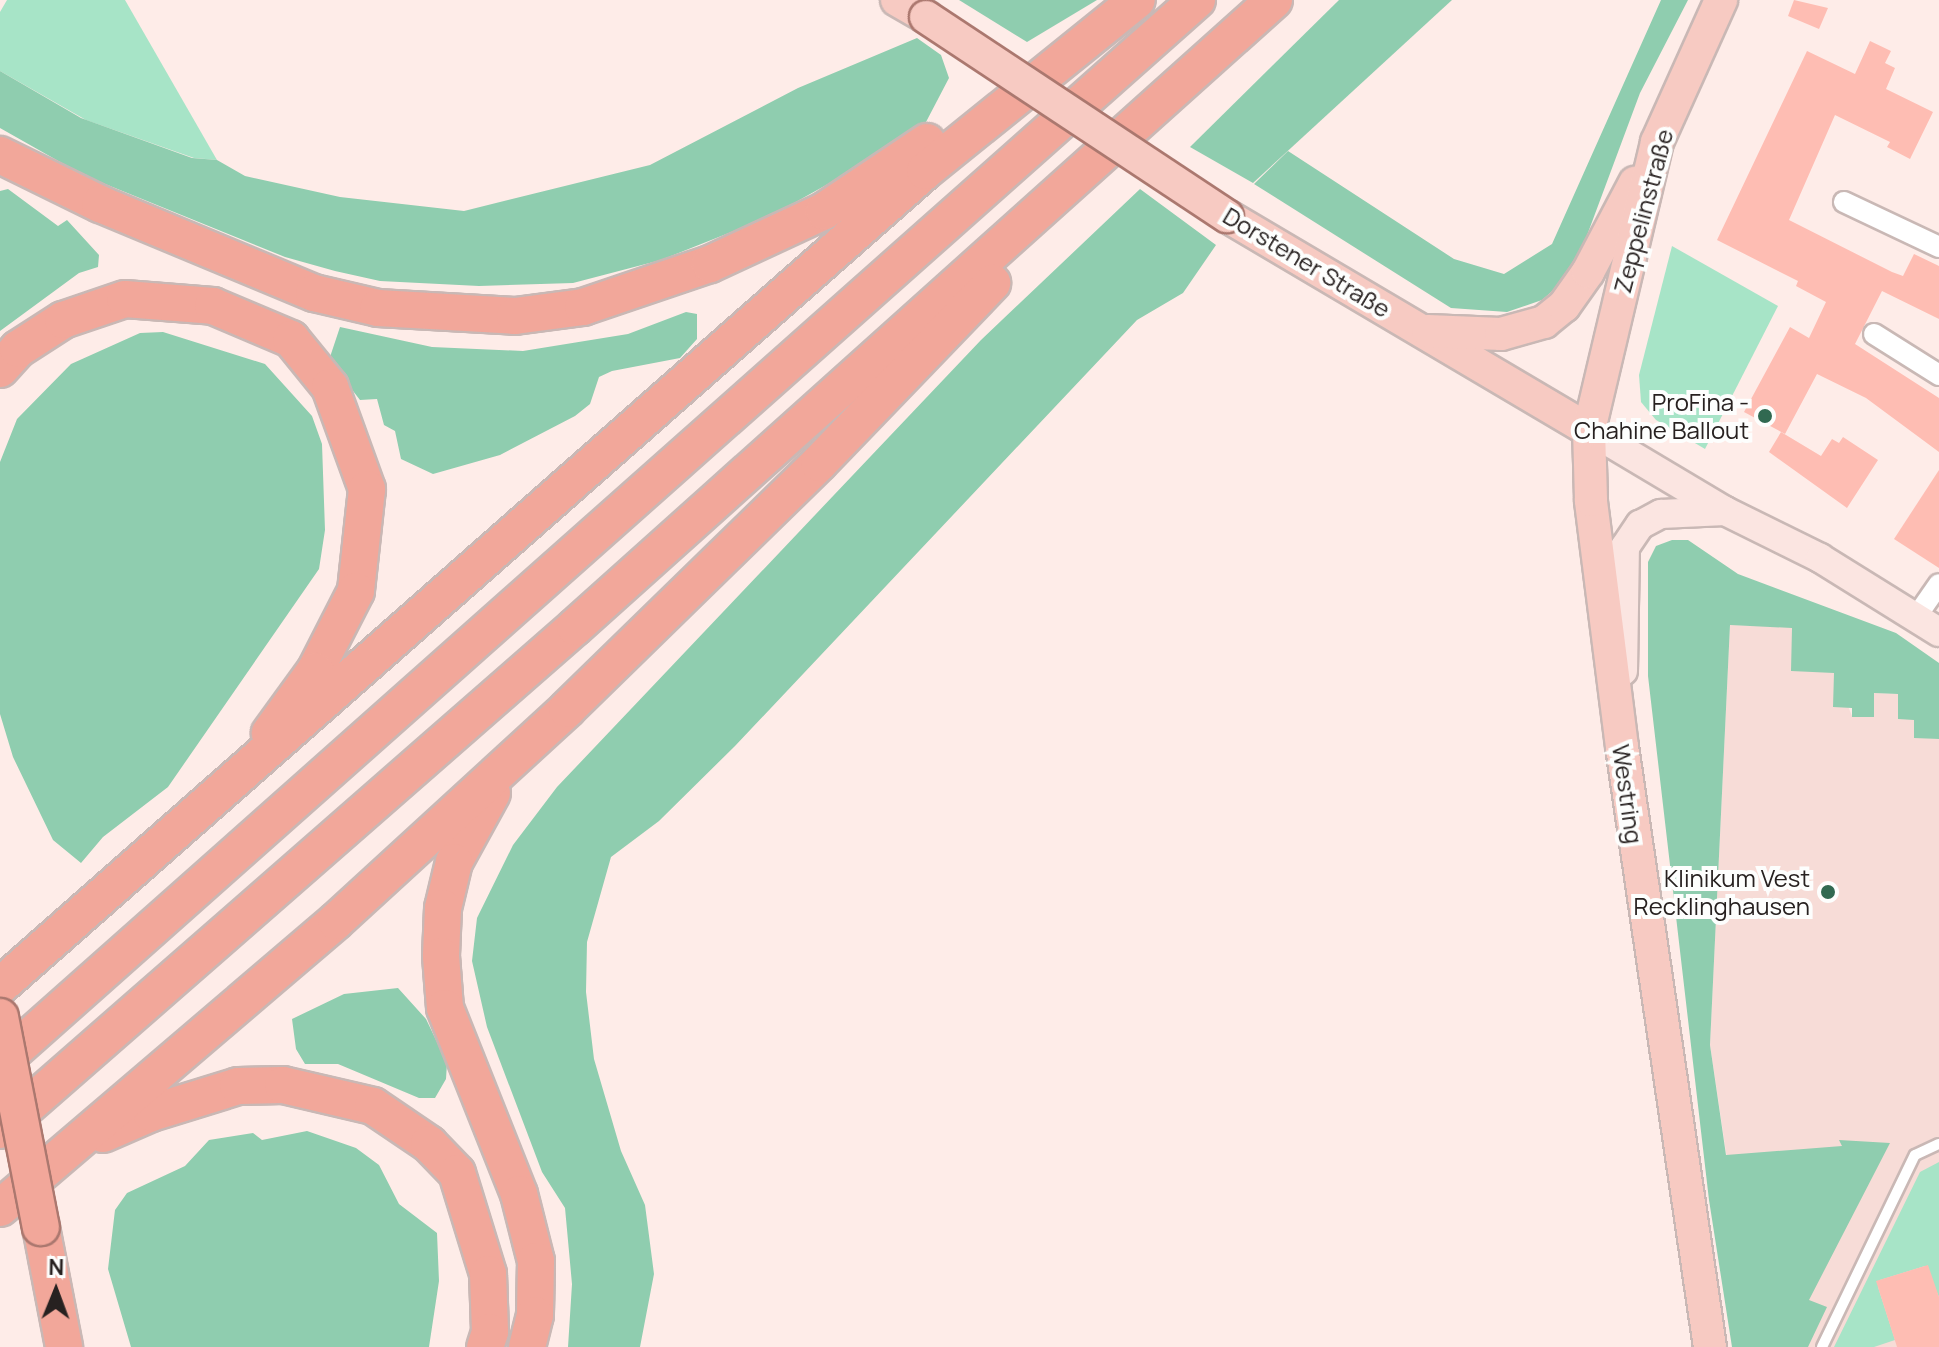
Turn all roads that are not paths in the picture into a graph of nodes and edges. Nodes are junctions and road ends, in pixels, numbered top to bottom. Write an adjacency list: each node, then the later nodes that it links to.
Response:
1 (897, 0): 11 (main road, Dorstener Straße, bridge)
2 (1197, 0): 24 (highway)
3 (1274, 0): 8 (highway)
4 (1721, 0): 6 (main road, Zeppelinstraße)
5 (1129, 6): 7 (highway); 21 (highway)
6 (1657, 142): 11 (main road); 15 (main road, Zeppelinstraße)
7 (0, 155)
8 (1089, 168): 19 (highway); 25 (highway)
9 (1844, 202): 10 (street)
10 (1939, 247)
11 (1421, 330): 15 (main road, Dorstener Straße)
12 (1874, 334): 14 (street)
13 (0, 369): 21 (highway)
14 (1939, 375)
15 (1589, 430): 16 (main road, Dorstener Straße); 20 (main road, Westring)
16 (1725, 511): 18 (main road, Dorstener Straße); 20 (main road, Dorstener Straße)
17 (1939, 584): 18 (street)
18 (1928, 625)
19 (567, 709): 27 (highway); 33 (highway)
20 (1622, 747): 34 (main road, Westring)
21 (228, 789): 22 (highway)
22 (0, 986)
23 (0, 1017): 29 (highway, bridge)
24 (0, 1063)
25 (0, 1130)
26 (1939, 1144): 35 (lane)
27 (62, 1154): 28 (highway); 32 (highway)
28 (0, 1208)
29 (57, 1311): 30 (highway); 31 (highway)
30 (64, 1347)
31 (77, 1347)
32 (485, 1347)
33 (527, 1347)
34 (1710, 1347)
35 (1822, 1347)

